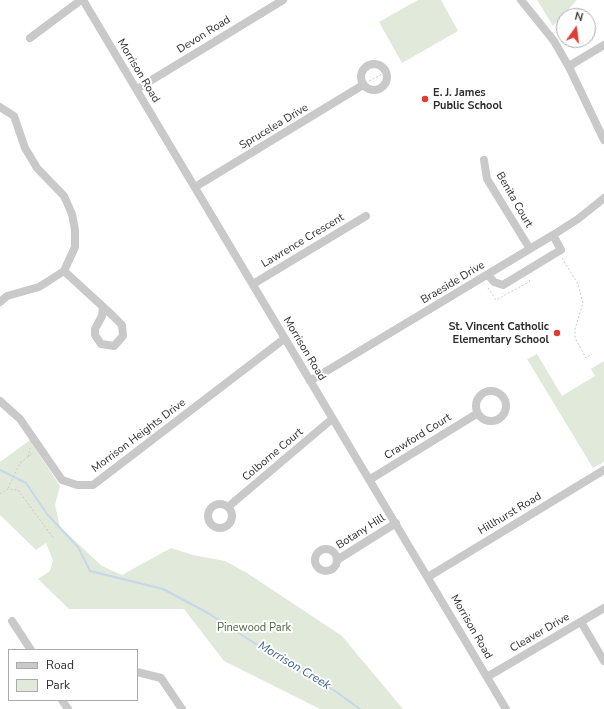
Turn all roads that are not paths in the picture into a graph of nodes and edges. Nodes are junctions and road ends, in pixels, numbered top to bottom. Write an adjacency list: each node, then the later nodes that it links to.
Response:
1 (82, 0): 4 (street); 8 (street, Morrison Road)
2 (283, 0): 8 (street, Devon Road)
3 (521, 0): 6 (street)
4 (30, 38)
5 (604, 45): 6 (street)
6 (568, 66): 10 (street)
7 (363, 85): 7 (street); 12 (street, Sprucelea Drive)
8 (137, 89): 12 (street, Morrison Road)
9 (0, 107): 17 (street)
10 (604, 140)
11 (484, 160): 16 (street, Benita Court)
12 (195, 187): 19 (street, Morrison Road)
13 (604, 198): 15 (street, Braeside Drive)
14 (366, 216): 19 (street, Lawrence Crescent)
15 (553, 235): 16 (street, Braeside Drive); 18 (street)
16 (530, 249): 18 (street, Braeside Drive)
17 (64, 271): 20 (street); 21 (street)
18 (488, 275): 23 (street, Braeside Drive)
19 (253, 284): 22 (street, Morrison Road)
20 (0, 302)
21 (103, 307): 21 (street)
22 (284, 339): 23 (street, Morrison Road); 24 (street, Morrison Heights Drive)
23 (310, 381): 26 (street, Morrison Road)
24 (0, 401)
25 (478, 413): 28 (street, Crawford Court)
26 (332, 419): 28 (street, Morrison Road); 29 (street, Colborne Court)
27 (604, 470): 32 (street, Hillhurst Road)
28 (370, 480): 30 (street, Morrison Road)
29 (228, 507)
30 (396, 523): 31 (street, Botany Hill); 32 (street, Morrison Road)
31 (337, 560)
32 (428, 577): 39 (street, Morrison Road)
33 (604, 608): 35 (street, Cleaver Drive)
34 (12, 621): 36 (street)
35 (581, 622): 37 (street); 39 (street, Cleaver Drive)
36 (29, 649)
37 (604, 661)
38 (138, 672): 40 (street)
39 (487, 677): 41 (street, Morrison Road)
40 (182, 709)
41 (506, 709)

